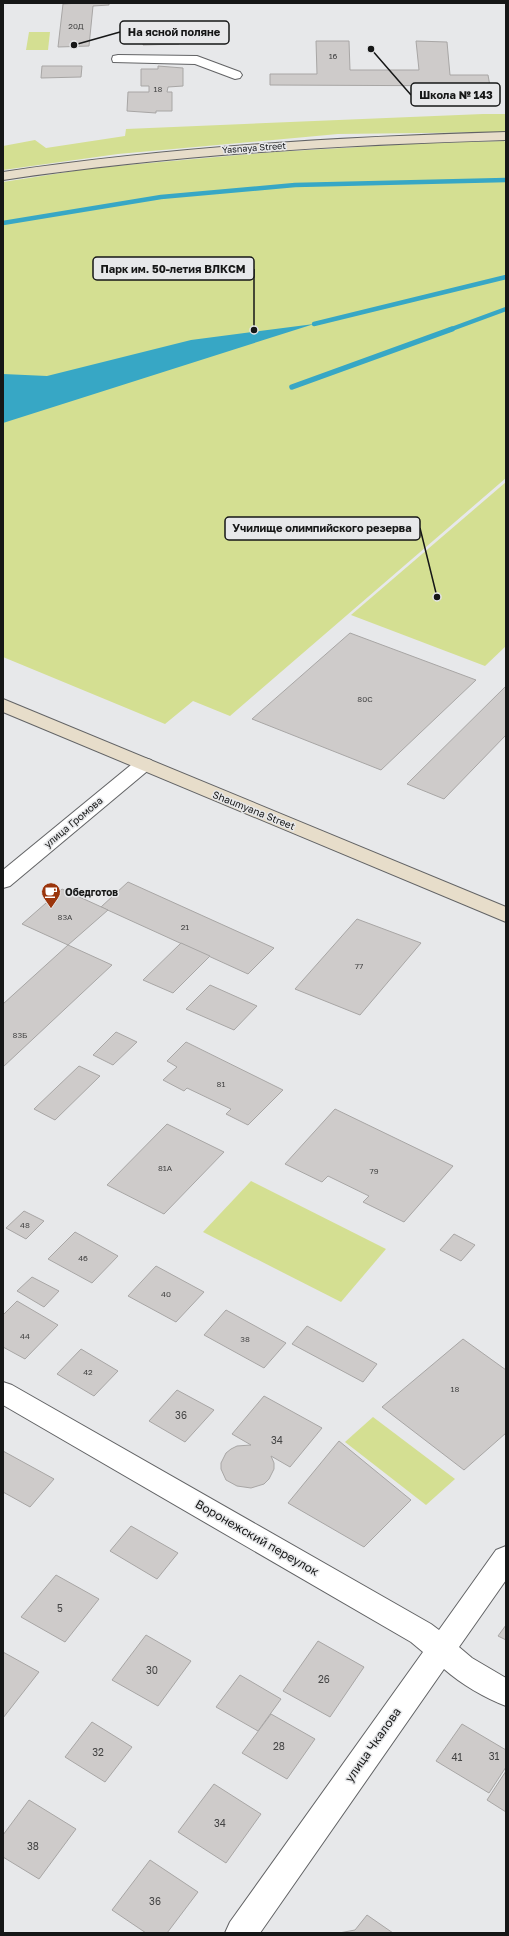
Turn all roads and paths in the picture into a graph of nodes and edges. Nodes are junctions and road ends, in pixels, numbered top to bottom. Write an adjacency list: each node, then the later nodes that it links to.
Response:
1 (118, 59): 2 (street)
2 (235, 75)
3 (506, 136): 4 (street, Yasnaya Street)
4 (3, 176)
5 (3, 705): 6 (street, Shaumyana Street)
6 (144, 764): 7 (street, улица Громова); 8 (street, Shaumyana Street)
7 (3, 881)
8 (506, 915)
9 (7, 1401): 11 (street, Воронежский переулок)
10 (506, 1558): 11 (street, улица Чкалова)
11 (441, 1649): 12 (street, Воронежский переулок); 13 (street, улица Чкалова)
12 (506, 1693)
13 (241, 1933)

